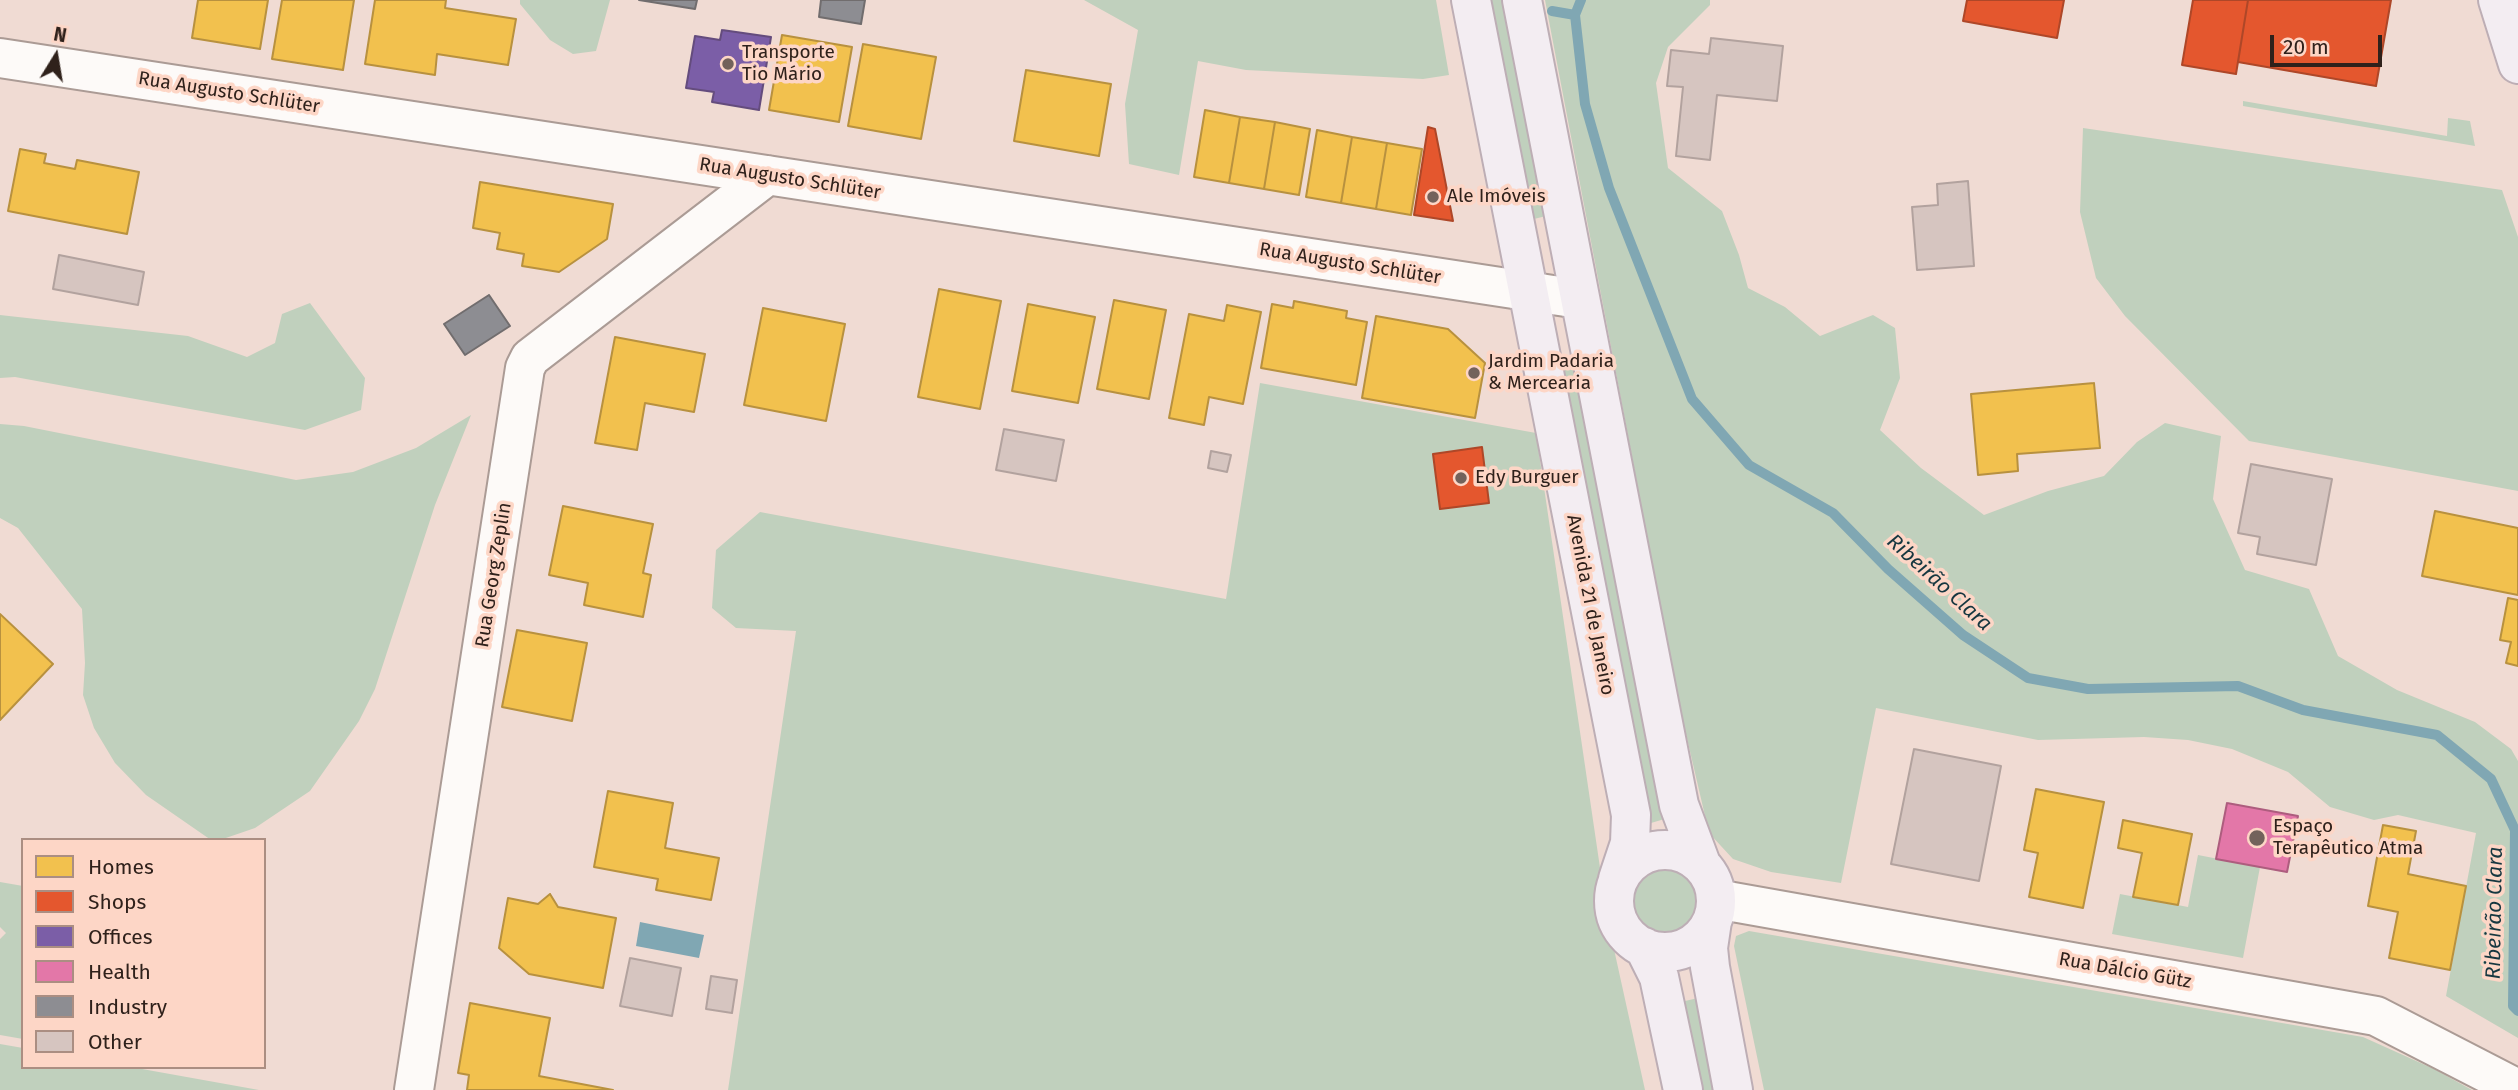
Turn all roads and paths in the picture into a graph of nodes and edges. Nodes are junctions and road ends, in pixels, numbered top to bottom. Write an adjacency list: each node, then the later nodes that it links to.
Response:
1 (1471, 0): 7 (main road, Avenida 21 de Janeiro)
2 (1522, 0): 8 (main road)
3 (2498, 0): 5 (main road)
4 (0, 58): 6 (street, Rua Augusto Schlüter)
5 (2518, 64)
6 (768, 176): 7 (street, Rua Augusto Schlüter); 14 (street, Rua Georg Zeplin)
7 (1528, 291): 8 (street, Rua Augusto Schlüter); 10 (main road, Avenida 21 de Janeiro)
8 (1579, 299): 9 (main road)
9 (1701, 864): 10 (main road); 11 (main road)
10 (1619, 879): 12 (main road)
11 (1714, 910): 12 (main road); 13 (street, Rua Dálcio Gütz); 16 (main road)
12 (1644, 947): 15 (main road)
13 (2518, 1089)
14 (414, 1090)
15 (1683, 1090)
16 (1733, 1090)

